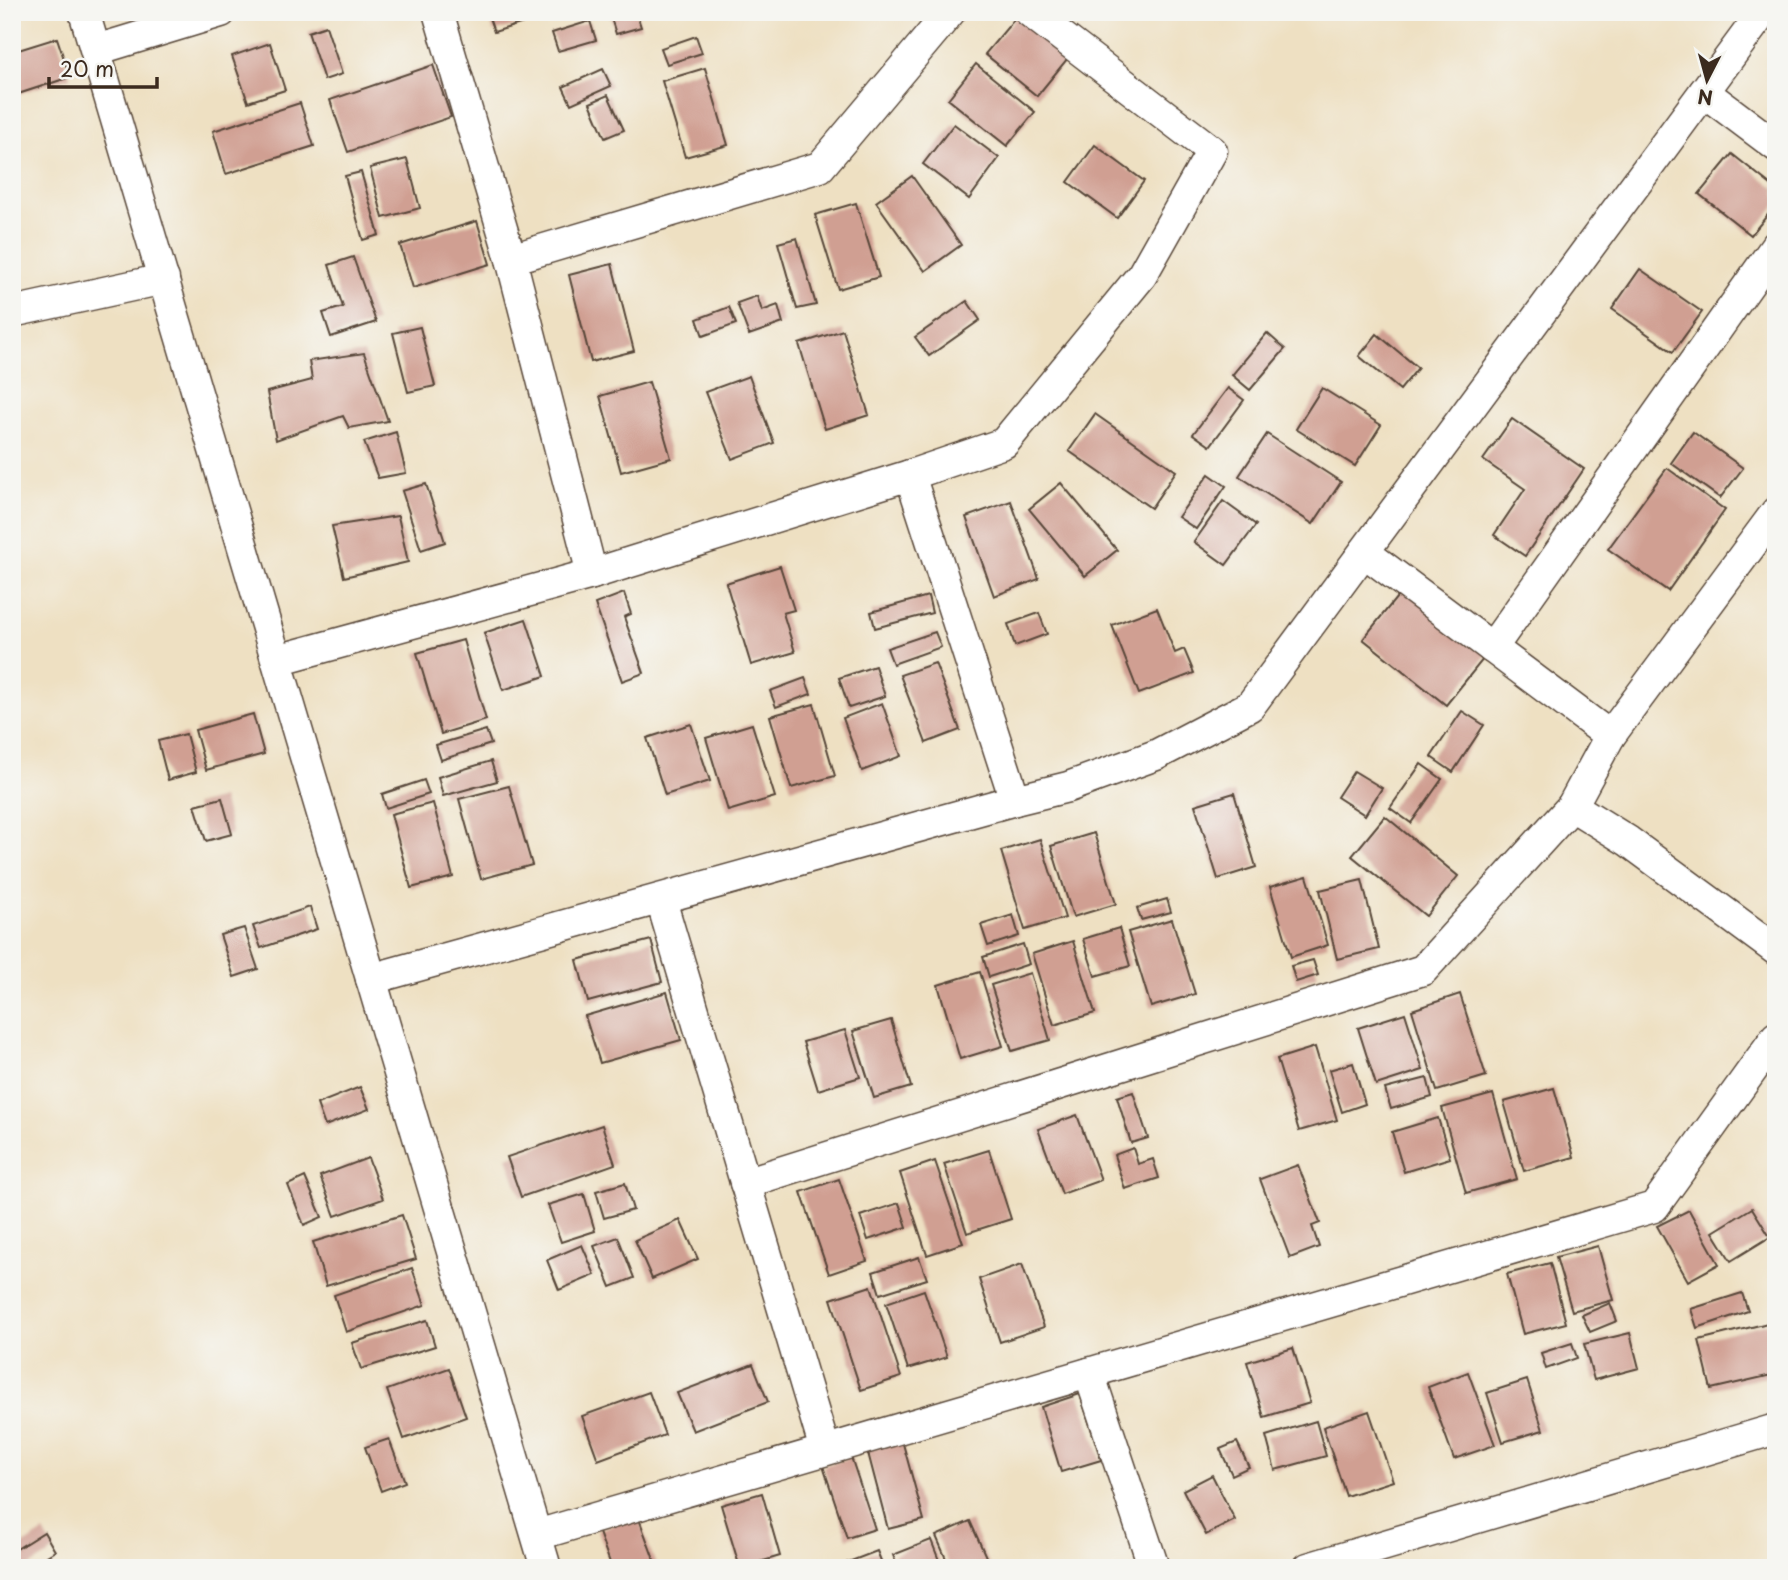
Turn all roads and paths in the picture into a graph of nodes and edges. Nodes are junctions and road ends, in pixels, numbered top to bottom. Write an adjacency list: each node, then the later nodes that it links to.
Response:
1 (85, 12): 7 (street)
2 (221, 12): 7 (street)
3 (438, 12): 11 (street)
4 (950, 12): 11 (street)
5 (1030, 12): 14 (street)
6 (1763, 12): 8 (street)
7 (96, 50): 12 (street)
8 (1704, 92): 9 (street); 16 (street)
9 (1776, 146)
10 (1776, 246): 18 (street)
11 (511, 259): 17 (street)
12 (164, 279): 13 (street); 19 (street)
13 (12, 312)
14 (910, 475): 17 (street); 21 (street)
15 (1776, 512): 20 (street)
16 (1364, 552): 18 (street); 21 (street)
17 (592, 574): 19 (street)
18 (1492, 648): 20 (street)
19 (276, 660): 25 (street)
20 (1610, 736): 22 (street)
21 (1015, 800): 23 (street)
22 (1572, 806): 24 (street); 27 (street)
23 (661, 900): 25 (street); 27 (street)
24 (1776, 950)
25 (371, 979): 31 (street)
26 (1776, 1037): 28 (street)
27 (745, 1183): 30 (street)
28 (1089, 1373): 30 (street); 33 (street)
29 (1776, 1429): 34 (street)
30 (825, 1450): 31 (street)
31 (537, 1535): 32 (street)
32 (546, 1568)
33 (1154, 1568)
34 (1308, 1568)

